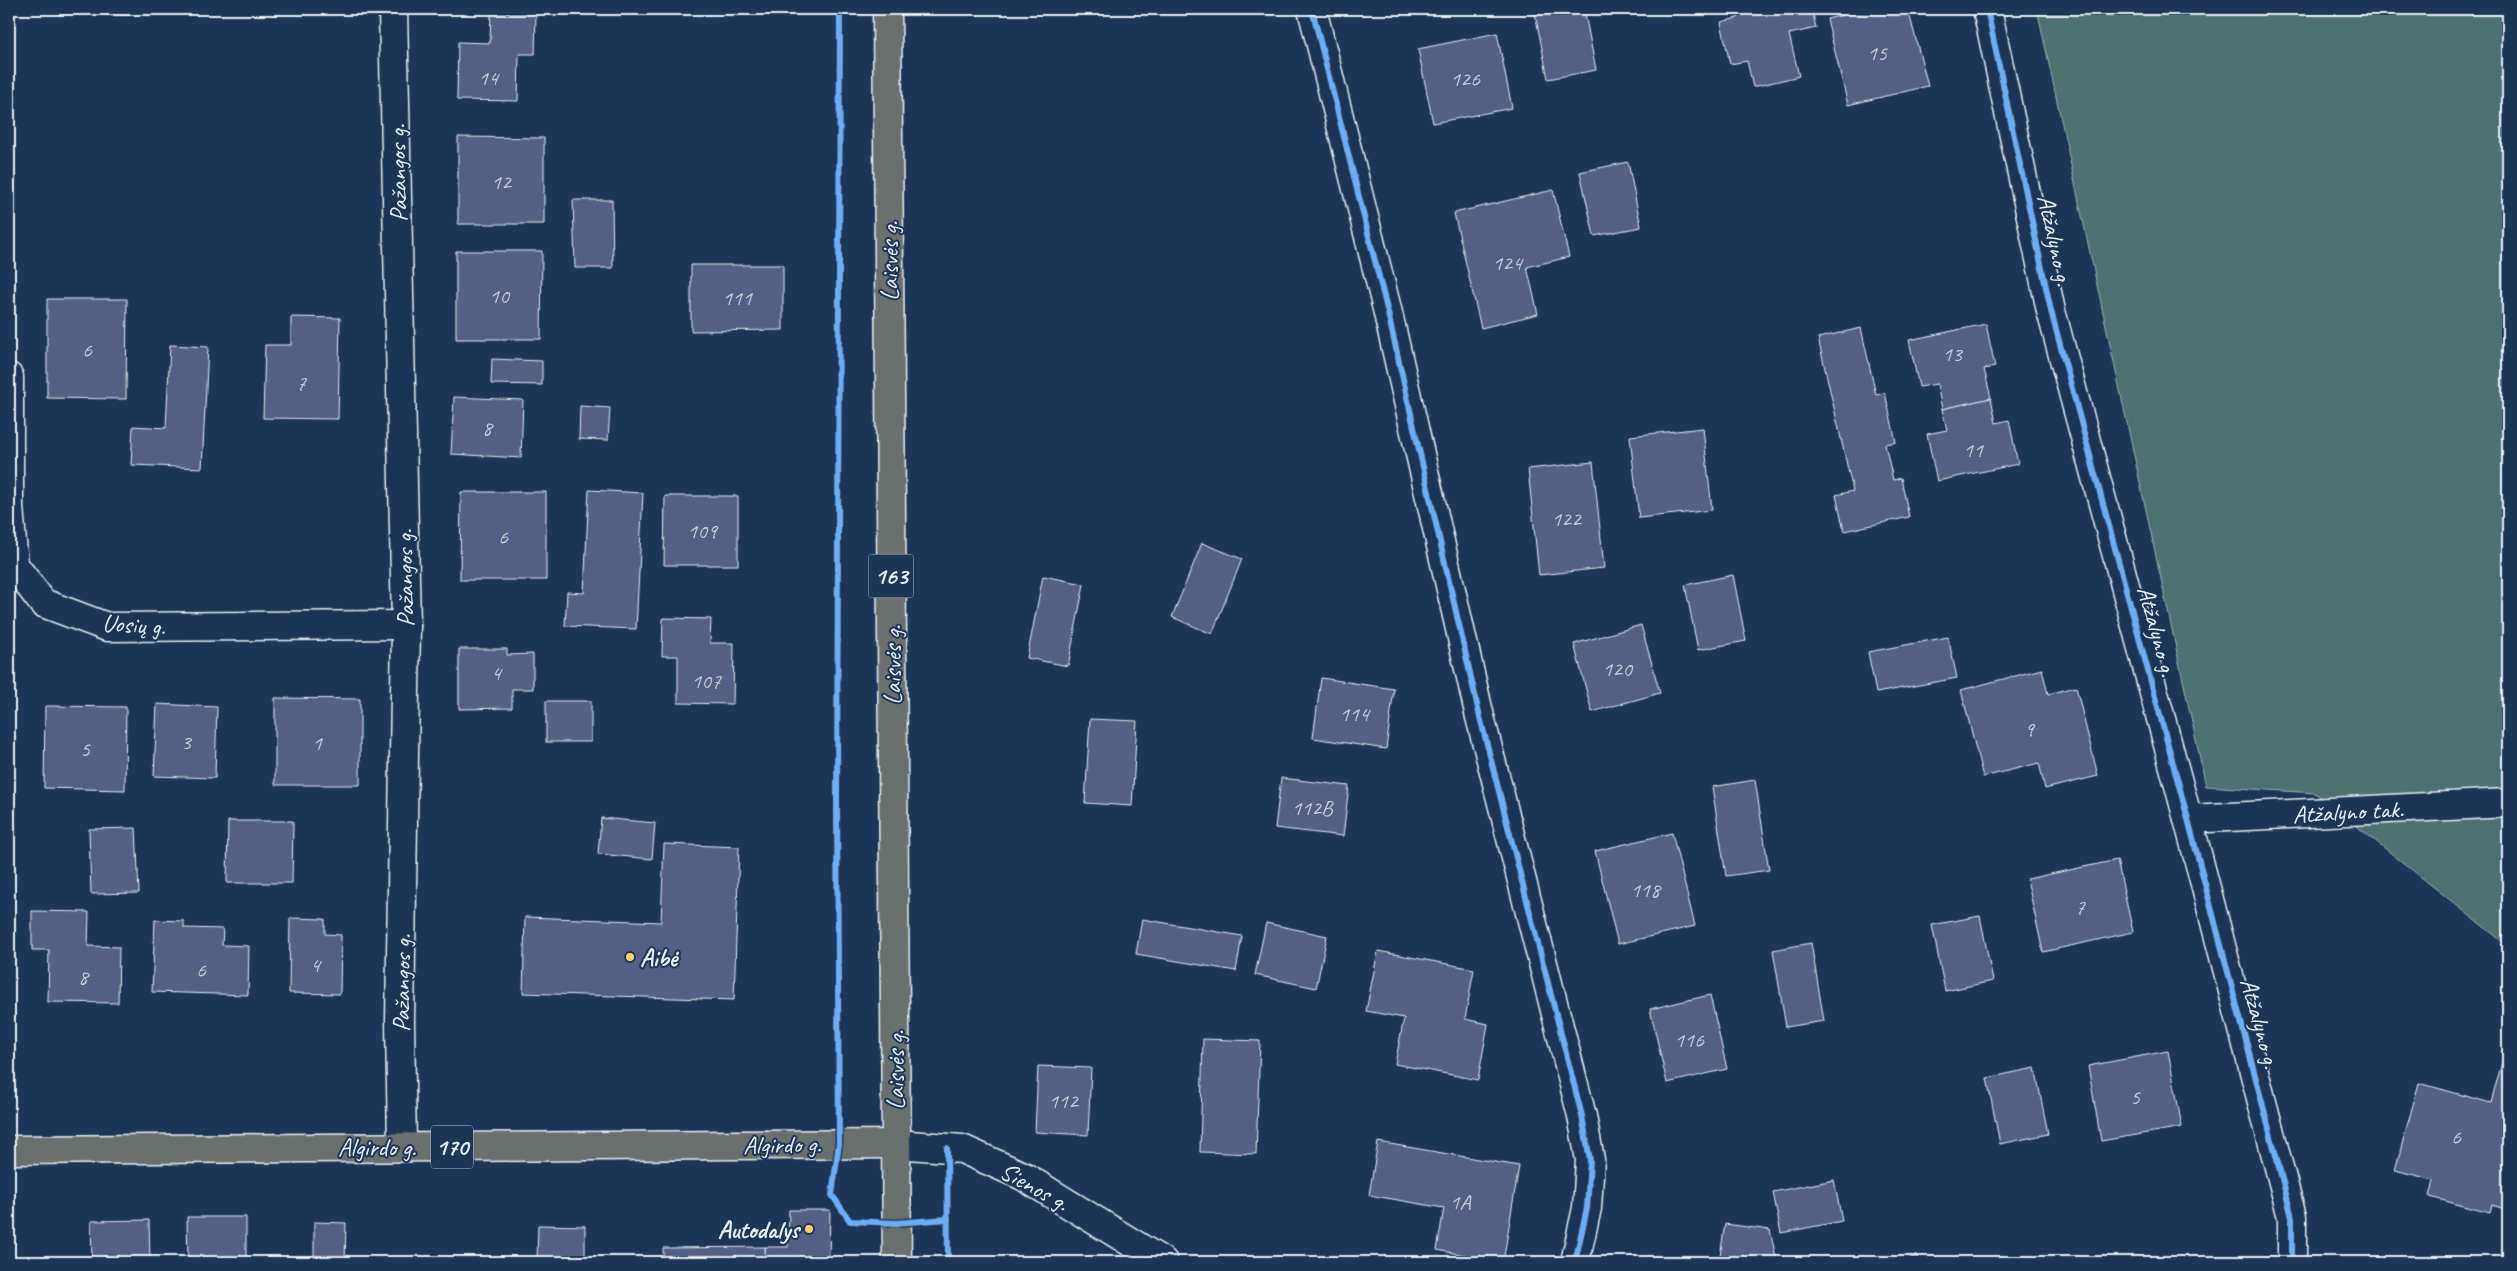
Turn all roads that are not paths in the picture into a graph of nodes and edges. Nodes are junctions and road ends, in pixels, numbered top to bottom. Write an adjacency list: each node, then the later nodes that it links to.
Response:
1 (394, 9): 6 (street, Pažangos g.)
2 (887, 9): 9 (main road, Laisvės g. / 163)
3 (1312, 9): 14 (street)
4 (1987, 9): 8 (street, Atžalyno g.)
5 (9, 376): 6 (street, Uosių g.)
6 (406, 625): 10 (street, Pažangos g.)
7 (2508, 803): 8 (street, Atžalyno tak.)
8 (2188, 819): 15 (street, Atžalyno g.)
9 (896, 1144): 10 (main road, Algirdo g. / 170); 12 (main road, Laisvės g.); 13 (street, Sienos g.)
10 (402, 1147): 11 (main road, Algirdo g. / 170)
11 (9, 1150)
12 (897, 1262)
13 (1162, 1262)
14 (1575, 1262)
15 (2292, 1262)

